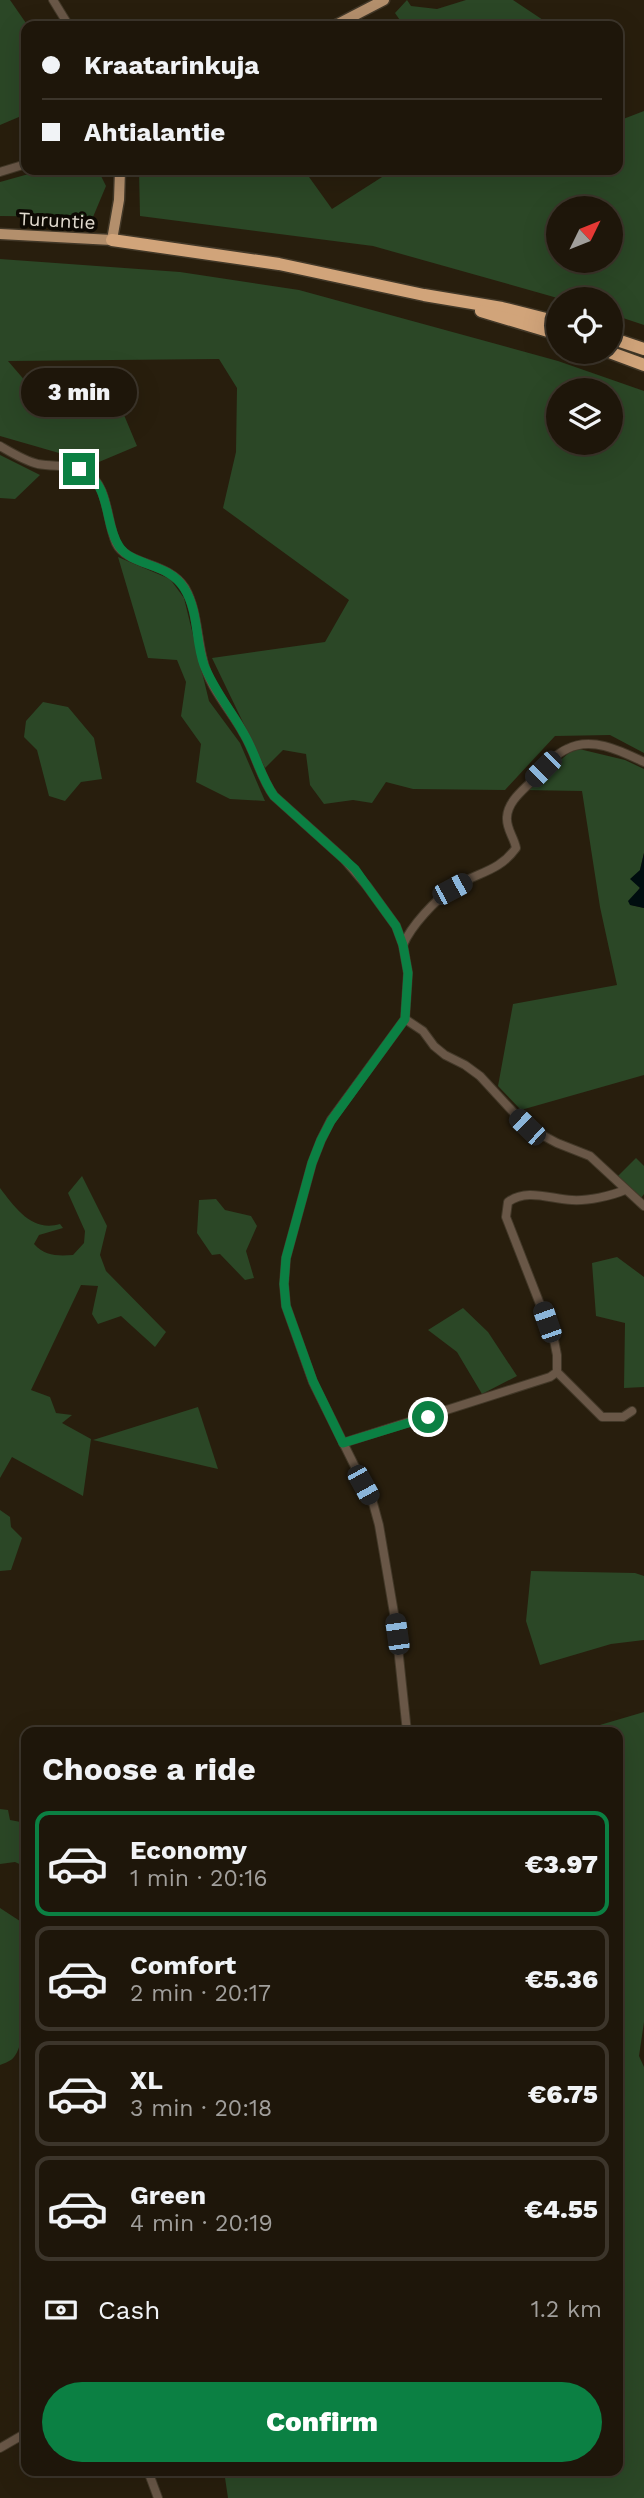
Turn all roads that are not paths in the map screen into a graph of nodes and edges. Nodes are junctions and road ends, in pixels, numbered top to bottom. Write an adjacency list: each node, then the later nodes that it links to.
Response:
1 (53, 0): 3 (street)
2 (384, 0): 4 (main road)
3 (66, 21)
4 (344, 21)
5 (21, 166): 6 (street)
6 (0, 172)
7 (120, 175): 9 (main road)
8 (0, 234): 9 (main road, Turuntie)
9 (112, 240): 10 (highway)
10 (424, 295): 11 (highway); 12 (highway)
11 (546, 320)
12 (546, 331)
13 (623, 342): 14 (highway)
14 (644, 349)
15 (623, 357): 16 (highway)
16 (644, 365)
17 (0, 446): 19 (street)
18 (644, 762): 20 (street)
19 (396, 926): 20 (street); 21 (street)
20 (412, 928): 21 (street)
21 (403, 945): 22 (street)
22 (405, 1019): 23 (street); 27 (street)
23 (625, 1190): 24 (street); 25 (street)
24 (644, 1206)
25 (557, 1372): 26 (street); 27 (street)
26 (632, 1411)
27 (343, 1443): 28 (street)
28 (407, 1727)
29 (21, 2436): 30 (street)
30 (0, 2448)
31 (150, 2476): 32 (street)
32 (158, 2498)

